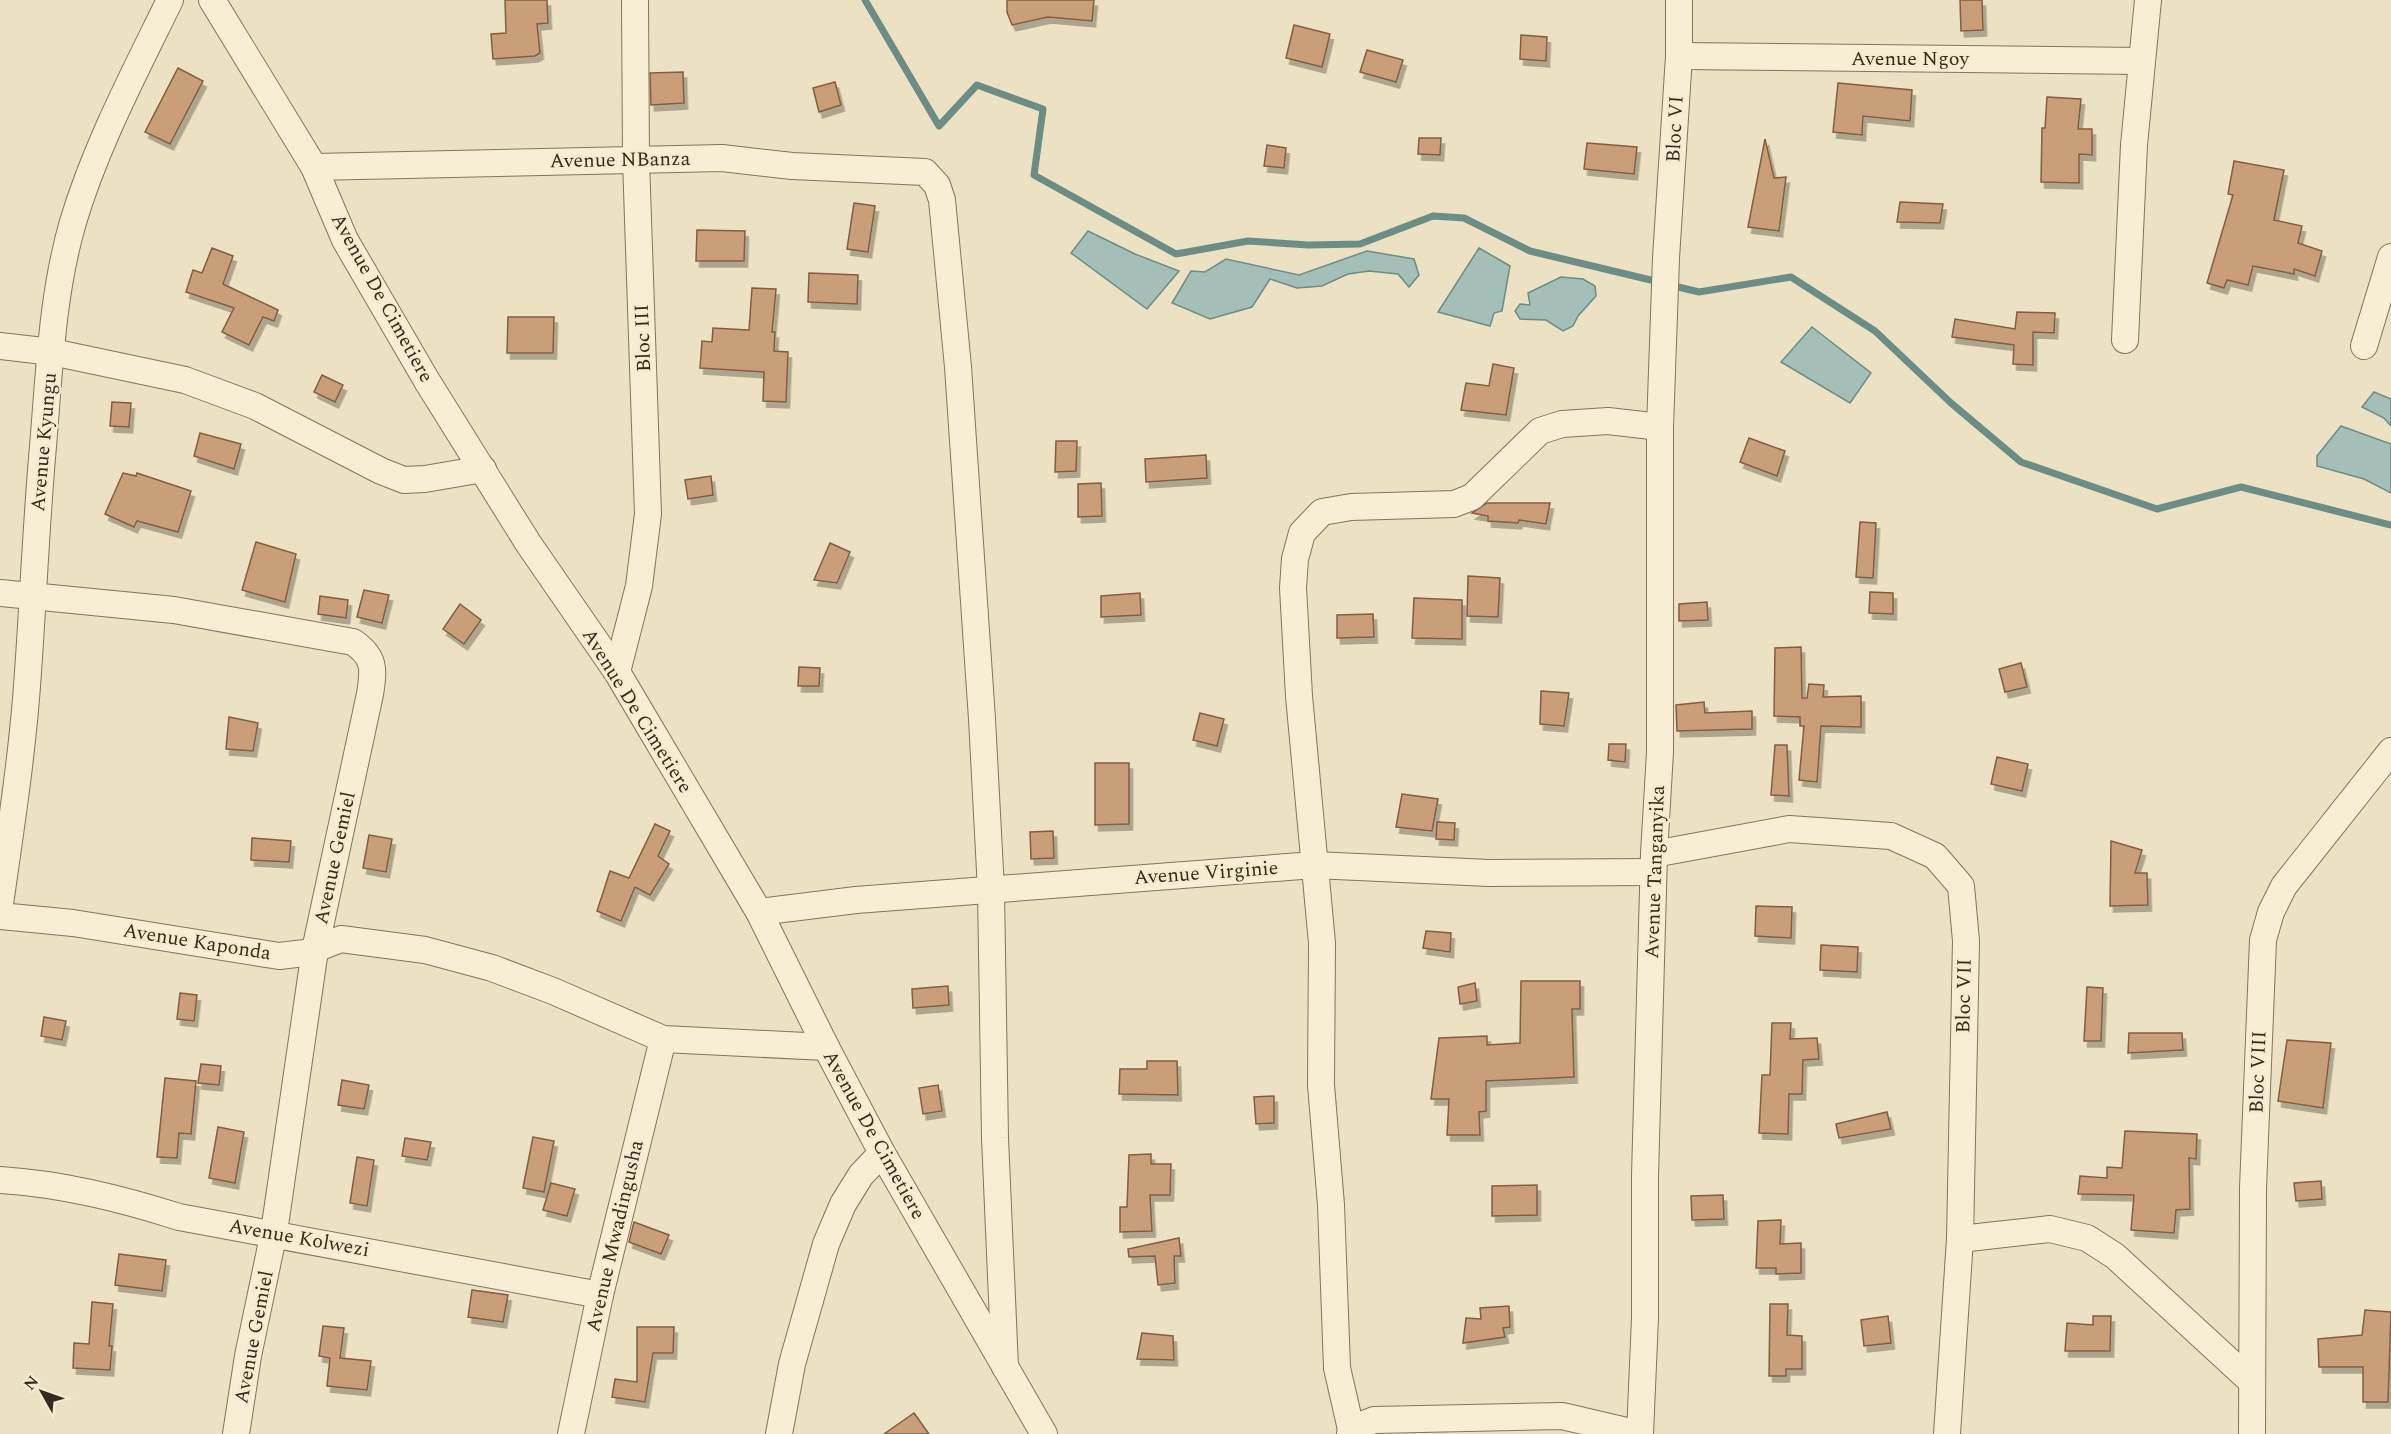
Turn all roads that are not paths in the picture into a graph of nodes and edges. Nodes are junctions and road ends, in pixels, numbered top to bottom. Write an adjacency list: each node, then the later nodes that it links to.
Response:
1 (170, 0): 16 (street, Avenue Kyungu)
2 (212, 0): 10 (street, Avenue De Cimetiere)
3 (635, 0): 9 (street, Bloc III)
4 (1659, 0): 5 (street)
5 (1679, 0): 7 (street, Bloc VI)
6 (2148, 0): 8 (street)
7 (1679, 56): 8 (street, Avenue Ngoy); 12 (street, Bloc VI)
8 (2141, 61): 13 (street)
9 (636, 160): 10 (street, Avenue NBanza); 21 (street, Bloc III); 25 (street, Avenue NBanza)
10 (314, 166): 18 (street, Avenue De Cimetiere)
11 (2391, 257): 15 (street)
12 (1665, 309): 17 (street, Avenue Tanganyika)
13 (2125, 340)
14 (0, 346): 16 (street)
15 (2364, 346)
16 (52, 352): 18 (street); 20 (street, Avenue Kyungu)
17 (1660, 427): 23 (street, Avenue Tanganyika); 24 (street)
18 (483, 469): 21 (street, Avenue De Cimetiere)
19 (0, 593): 20 (street, Avenue Gemiel)
20 (32, 596): 26 (street, Avenue Kyungu); 29 (street, Avenue Gemiel)
21 (616, 672): 27 (street, Avenue De Cimetiere)
22 (2391, 751): 38 (street, Bloc VIII)
23 (1654, 863): 24 (street, Avenue Virginie); 35 (street, Bloc VII); 44 (street, Avenue Tanganyika)
24 (1314, 865): 25 (street, Avenue Virginie); 39 (street)
25 (991, 890): 27 (street, Avenue Virginie); 37 (street)
26 (0, 904)
27 (759, 912): 31 (street, Avenue De Cimetiere)
28 (0, 916): 29 (street, Avenue Kaponda)
29 (315, 950): 30 (street, Avenue Kaponda); 34 (street, Avenue Gemiel)
30 (663, 1039): 31 (street); 36 (street, Avenue Mwadingusha)
31 (826, 1047): 32 (street, Avenue De Cimetiere)
32 (882, 1153): 37 (street, Avenue De Cimetiere); 42 (street)
33 (0, 1180): 34 (street, Avenue Kolwezi)
34 (274, 1232): 36 (street, Avenue Kolwezi); 40 (street, Avenue Gemiel)
35 (1960, 1239): 38 (street); 45 (street, Bloc VII)
36 (600, 1295): 41 (street, Avenue Mwadingusha)
37 (1005, 1367): 43 (street, Avenue De Cimetiere)
38 (2252, 1382): 46 (street, Bloc VIII)
39 (1351, 1432): 44 (street)
40 (236, 1434)
41 (571, 1434)
42 (779, 1434)
43 (1044, 1434)
44 (1639, 1434)
45 (1947, 1434)
46 (2252, 1434)

